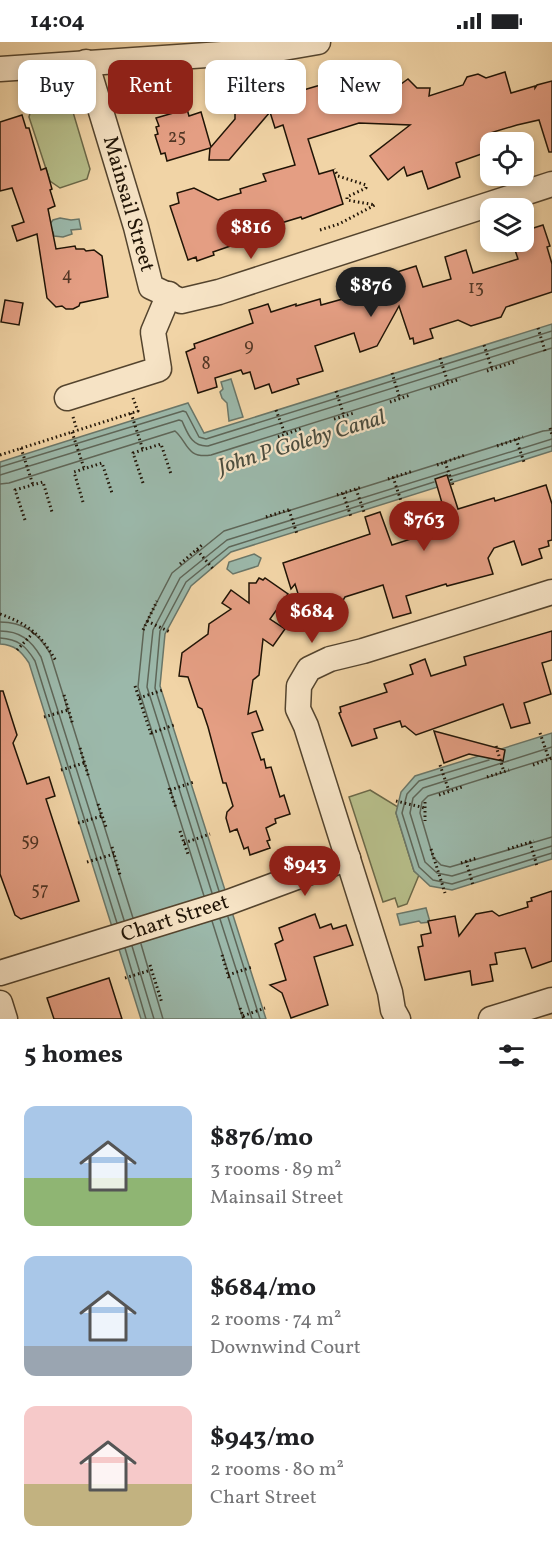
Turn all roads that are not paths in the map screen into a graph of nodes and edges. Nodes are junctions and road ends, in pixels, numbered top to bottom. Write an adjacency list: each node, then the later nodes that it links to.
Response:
1 (318, 42): 2 (street)
2 (96, 61)
3 (18, 68): 4 (street)
4 (0, 69)
5 (96, 95): 7 (street, Mainsail Street)
6 (552, 184): 7 (street, Mainsail Street)
7 (169, 294): 8 (street)
8 (67, 398)
9 (552, 592): 10 (street)
10 (348, 858): 11 (street, Chart Street); 15 (street)
11 (0, 974)
12 (552, 1000): 16 (street)
13 (0, 1003): 14 (street)
14 (5, 1019)
15 (398, 1019)
16 (491, 1019)

